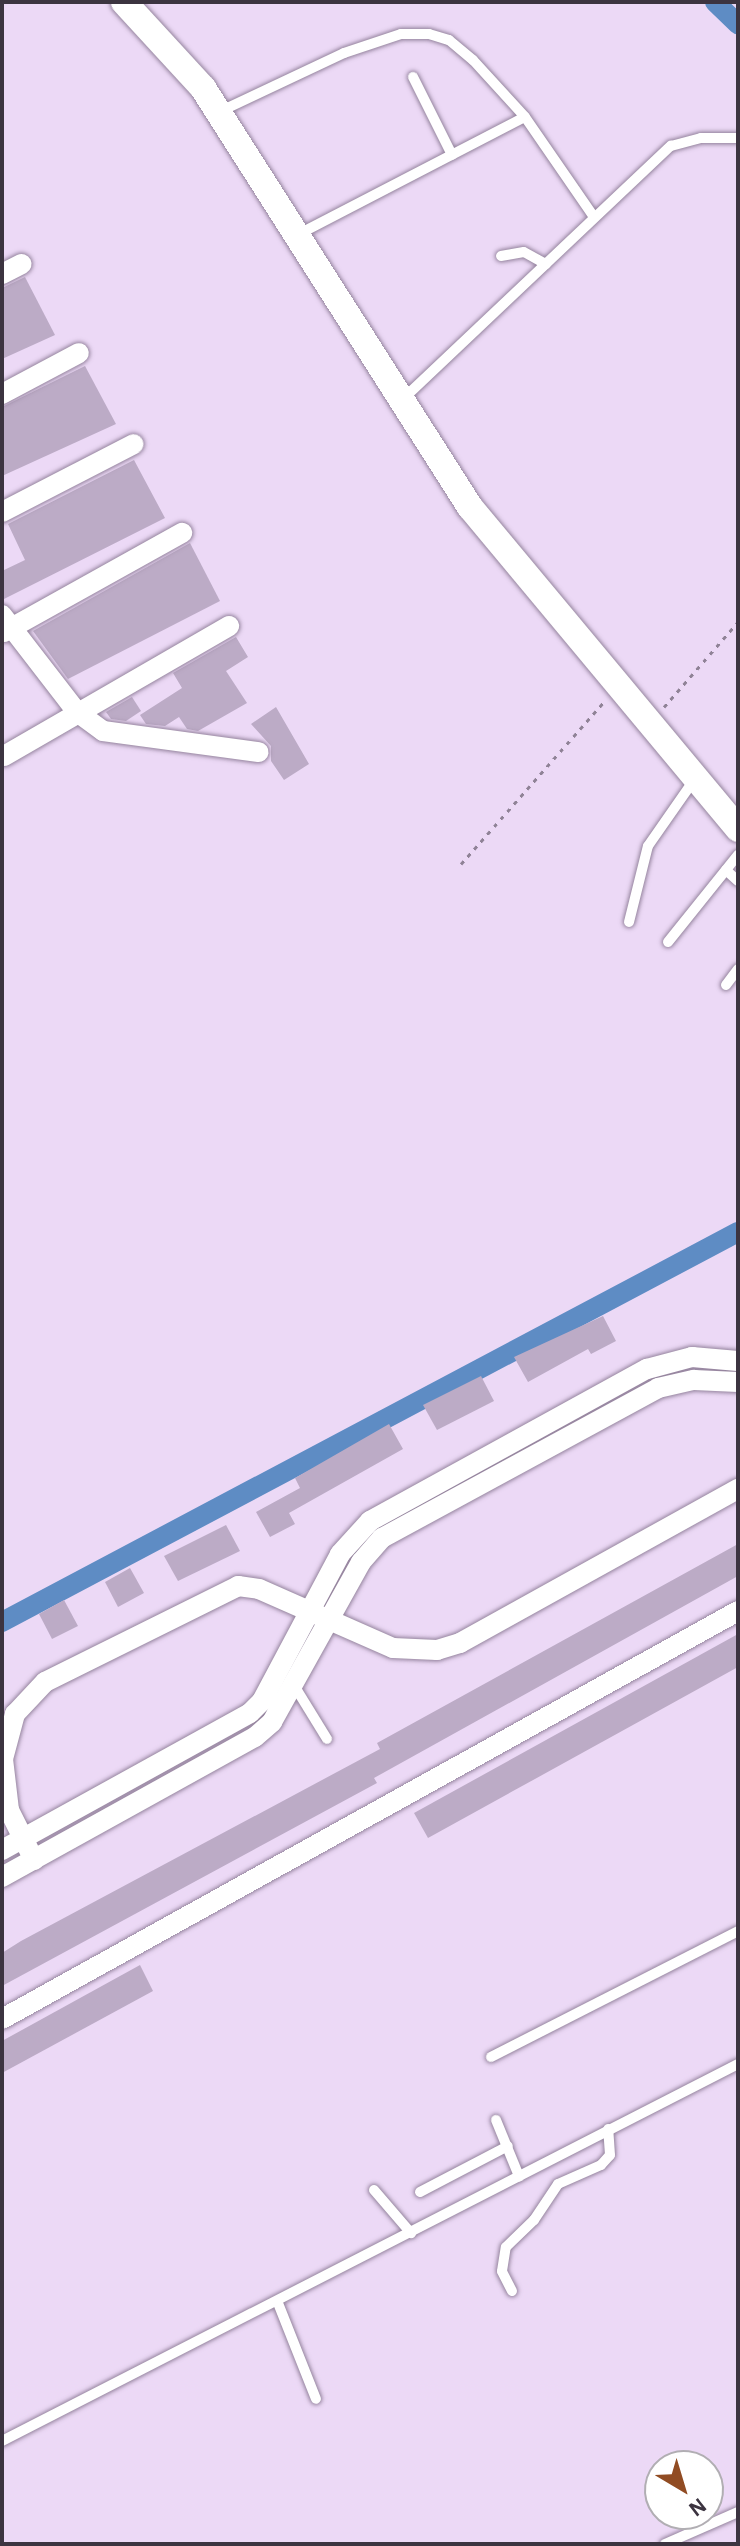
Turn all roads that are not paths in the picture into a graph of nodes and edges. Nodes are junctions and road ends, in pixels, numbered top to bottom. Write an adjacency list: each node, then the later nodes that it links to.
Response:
1 (133, 7): 3 (street)
2 (413, 77): 6 (lane)
3 (219, 112): 4 (lane); 8 (street)
4 (525, 117): 6 (lane); 7 (lane)
5 (738, 138): 7 (lane)
6 (452, 155): 8 (lane)
7 (594, 217): 11 (lane)
8 (298, 235): 15 (street)
9 (501, 256): 11 (lane)
10 (22, 264): 12 (street)
11 (546, 264): 15 (lane)
12 (2, 274)
13 (79, 353): 14 (street)
14 (2, 394)
15 (402, 400): 24 (street)
16 (134, 444): 17 (street)
17 (2, 512)
18 (182, 533): 19 (street)
19 (5, 625): 21 (street)
20 (229, 626): 21 (street)
21 (77, 712): 22 (street); 23 (street)
22 (259, 752)
23 (4, 756)
24 (695, 779): 25 (street); 29 (lane)
25 (738, 829)
26 (738, 855): 27 (lane)
27 (726, 870): 28 (lane); 30 (lane)
28 (738, 881)
29 (629, 922)
30 (668, 942)
31 (738, 969): 32 (lane)
32 (726, 985)
33 (738, 1361): 37 (street)
34 (738, 1382): 38 (street)
35 (738, 1489): 38 (street)
36 (738, 1611): 46 (street)
37 (311, 1612): 38 (street); 41 (street); 41 (street)
38 (330, 1622): 39 (street)
39 (295, 1687): 40 (lane); 43 (street)
40 (327, 1739)
41 (23, 1838): 42 (street); 43 (street)
42 (2, 1850)
43 (34, 1860): 44 (street)
44 (2, 1877)
45 (738, 1931): 47 (lane)
46 (2, 2019)
47 (491, 2057)
48 (738, 2064): 50 (lane)
49 (496, 2120): 51 (lane)
50 (608, 2129): 52 (lane); 56 (lane)
51 (508, 2146): 52 (lane); 54 (lane)
52 (519, 2176): 55 (lane)
53 (374, 2190): 55 (lane)
54 (420, 2192)
55 (411, 2233): 57 (lane)
56 (512, 2291)
57 (278, 2303): 58 (lane); 59 (lane)
58 (316, 2399)
59 (2, 2441)
60 (738, 2512): 61 (lane)
61 (665, 2544)

